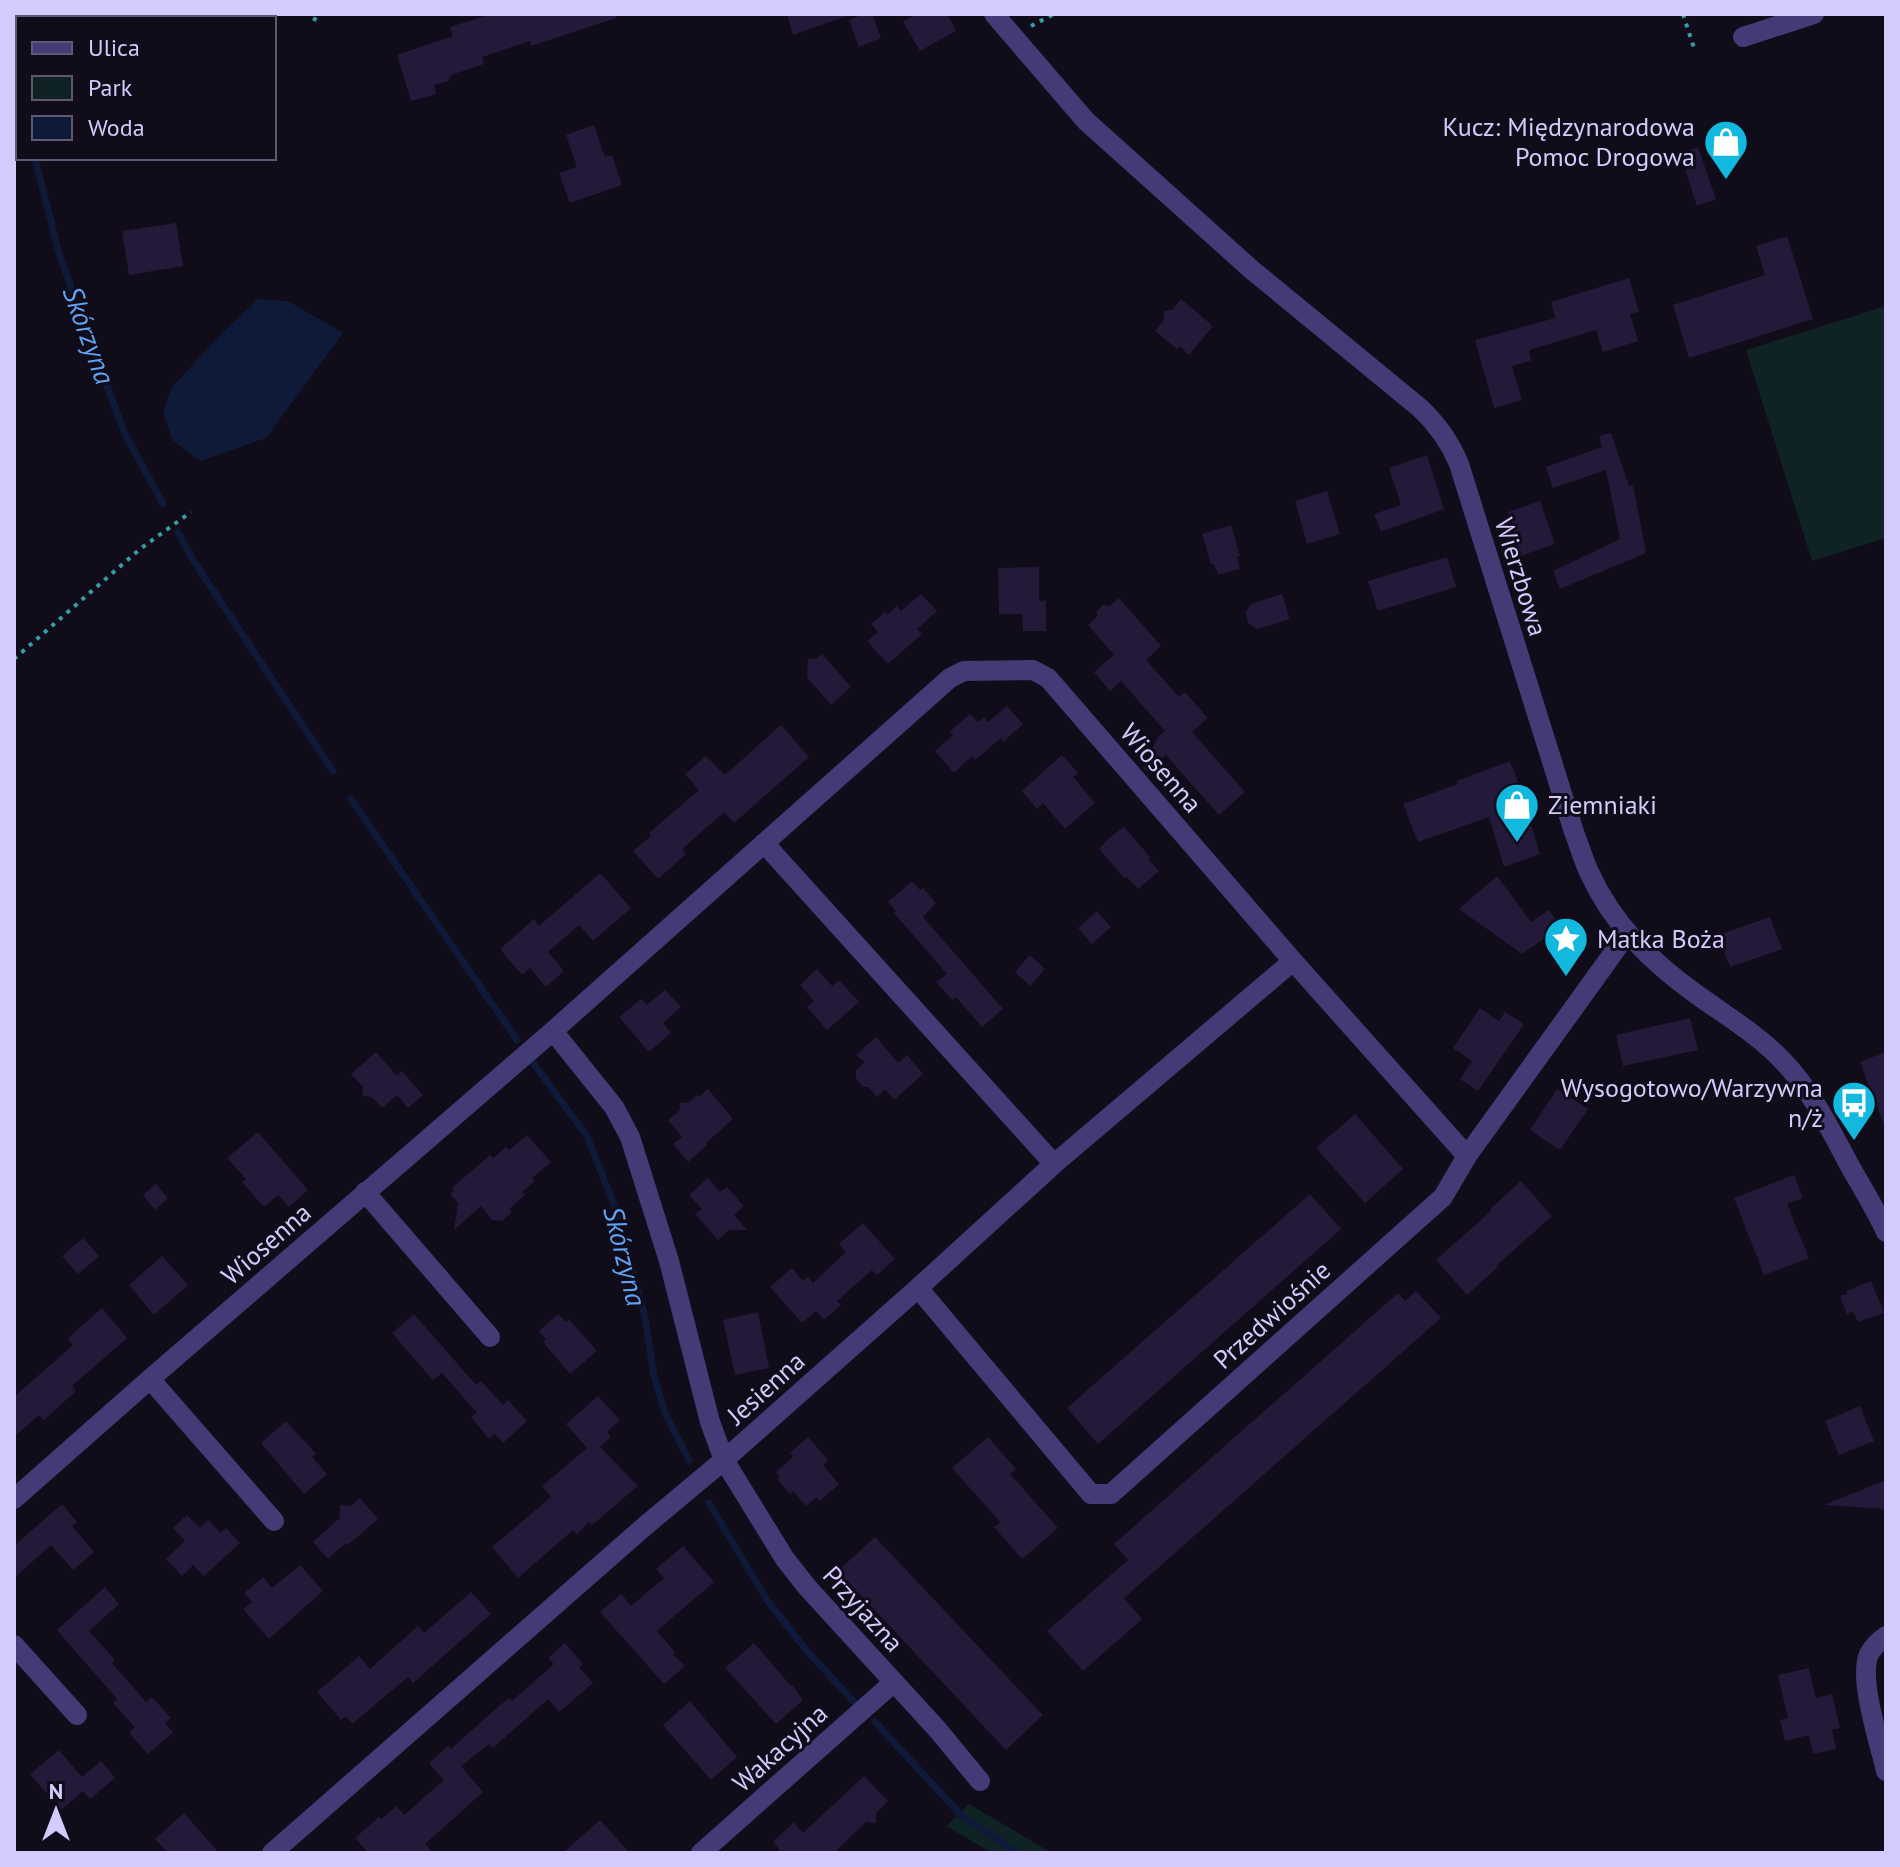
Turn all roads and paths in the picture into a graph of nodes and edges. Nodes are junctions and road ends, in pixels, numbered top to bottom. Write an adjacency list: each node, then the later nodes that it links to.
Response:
1 (317, 14): 6 (path)
2 (994, 14): 13 (street, Wierzbowa)
3 (1054, 14): 7 (path)
4 (1683, 14): 9 (path)
5 (1814, 14): 8 (street)
6 (314, 21)
7 (1028, 28)
8 (1743, 37)
9 (1695, 51)
10 (191, 512): 11 (path)
11 (14, 659)
12 (764, 843): 14 (street, Wiosenna); 15 (street, Wiosenna); 17 (street)
13 (1627, 934): 16 (street, Przedwiośnie); 19 (street, Wierzbowa)
14 (1293, 961): 16 (street, Wiosenna); 17 (street, Jesienna)
15 (553, 1031): 18 (street, Wiosenna); 23 (street)
16 (1467, 1156): 20 (street, Przedwiośnie)
17 (1054, 1164): 20 (street, Jesienna)
18 (365, 1192): 21 (street); 22 (street, Wiosenna)
19 (1886, 1232)
20 (918, 1288): 23 (street, Jesienna)
21 (490, 1337)
22 (150, 1379): 24 (street, Wiosenna); 25 (street)
23 (724, 1460): 28 (street, Przyjazna); 32 (street, Jesienna)
24 (14, 1499)
25 (274, 1521)
26 (1886, 1636): 30 (street)
27 (14, 1645): 29 (street)
28 (894, 1682): 31 (street, Przyjazna); 33 (street, Wakacyjna)
29 (77, 1715)
30 (1886, 1771)
31 (980, 1781)
32 (272, 1853)
33 (701, 1853)

